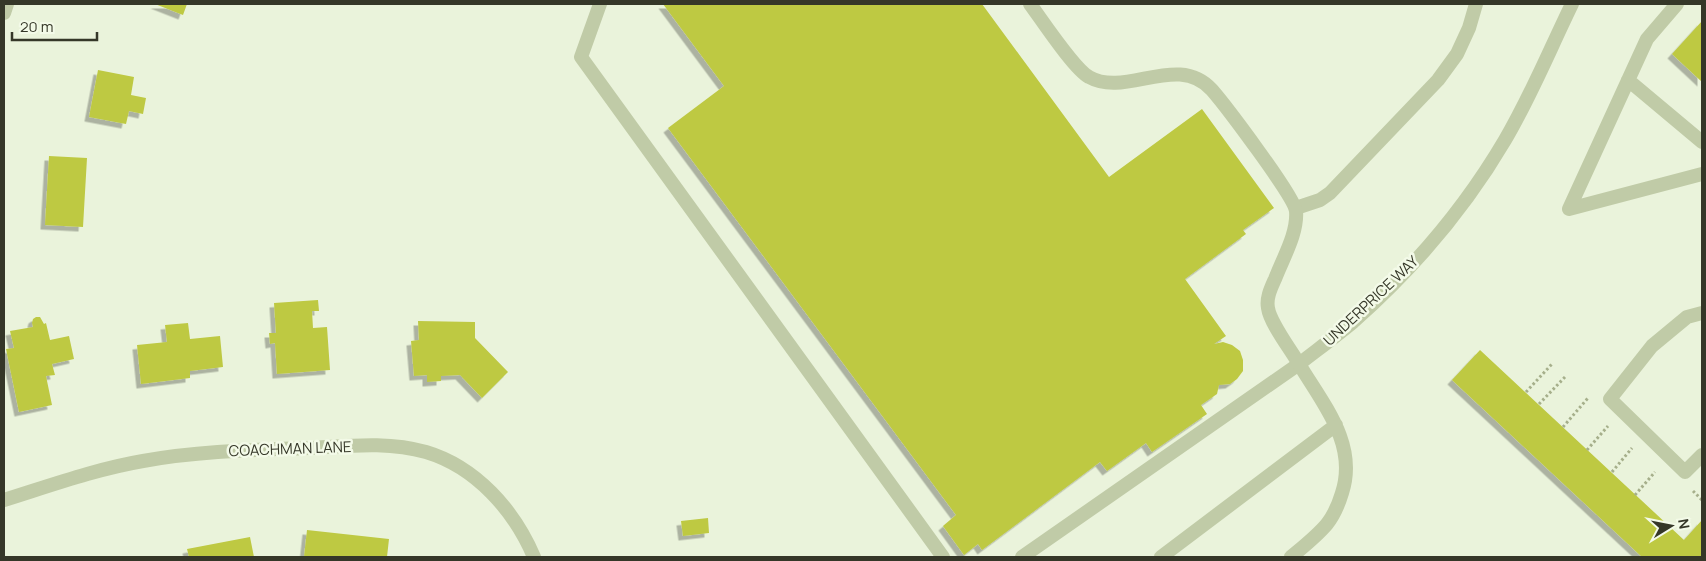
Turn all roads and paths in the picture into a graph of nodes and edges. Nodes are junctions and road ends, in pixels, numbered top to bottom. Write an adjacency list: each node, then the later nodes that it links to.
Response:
1 (7, 4): 7 (street)
2 (600, 4): 30 (street)
3 (1030, 4): 11 (street)
4 (1476, 4): 11 (street)
5 (1572, 4): 13 (street, UNDERPRICE WAY)
6 (1677, 4): 8 (street)
7 (4, 13)
8 (1628, 80): 9 (street); 10 (street)
9 (1702, 142)
10 (1702, 174)
11 (1296, 208): 13 (street)
12 (1702, 313): 19 (street)
13 (1299, 364): 20 (street); 31 (street, UNDERPRICE WAY)
14 (1552, 364): 16 (path)
15 (1565, 377): 18 (path)
16 (1526, 392)
17 (1588, 398): 21 (path)
18 (1539, 404)
19 (1622, 410): 22 (street); 23 (path)
20 (1336, 425): 32 (street); 33 (street)
21 (1563, 427)
22 (1644, 433): 25 (street); 26 (path)
23 (1587, 450)
24 (1702, 455): 25 (street)
25 (1669, 456): 27 (path)
26 (1612, 472)
27 (1635, 495)
28 (4, 500): 29 (street, COACHMAN LANE)
29 (534, 557)
30 (943, 557)
31 (1022, 557)
32 (1161, 557)
33 (1291, 557)

